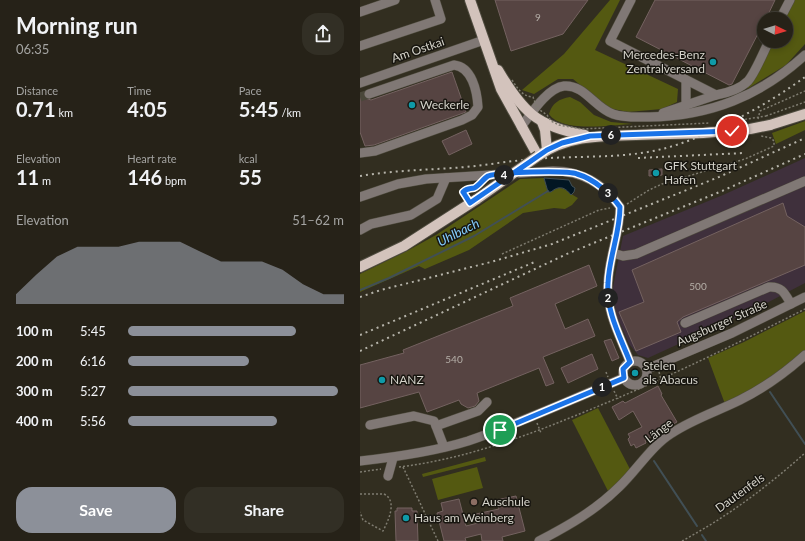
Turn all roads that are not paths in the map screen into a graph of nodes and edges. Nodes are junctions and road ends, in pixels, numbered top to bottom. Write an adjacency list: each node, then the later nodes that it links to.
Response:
1 (395, 0): 6 (street)
2 (435, 0): 9 (street)
3 (470, 0): 8 (main road)
4 (631, 0): 12 (street)
5 (790, 0): 7 (street)
6 (360, 12)
7 (784, 12)
8 (485, 44): 13 (street, Am Ostkai); 14 (main road)
9 (360, 46)
10 (765, 48): 16 (street)
11 (805, 55): 20 (street)
12 (686, 80): 16 (street); 17 (street)
13 (360, 83)
14 (507, 84): 18 (main road); 22 (main road)
15 (369, 94): 24 (street)
16 (716, 95): 17 (street)
17 (686, 104): 20 (street)
18 (534, 111): 20 (street); 21 (main road); 22 (street)
19 (805, 114): 23 (main road, bridge)
20 (649, 116)
21 (542, 122): 23 (main road); 25 (main road)
22 (521, 127): 25 (main road)
23 (590, 136): 25 (main road)
24 (360, 153)
25 (543, 153): 31 (main road, bridge)
26 (446, 178): 28 (street); 29 (street); 30 (street)
27 (805, 181): 30 (street)
28 (360, 197)
29 (360, 230)
30 (613, 254): 36 (street)
31 (360, 267)
32 (805, 296): 33 (street, Augsburger Straße)
33 (791, 304): 34 (street); 37 (street, Augsburger Straße)
34 (686, 323)
35 (805, 355): 46 (street, Länge)
36 (630, 362): 37 (street); 38 (street)
37 (647, 369): 38 (street)
38 (624, 378): 42 (street)
39 (487, 402): 41 (street)
40 (370, 425): 41 (street)
41 (436, 426): 42 (street)
42 (444, 447): 43 (street)
43 (393, 458): 44 (street); 45 (street)
44 (360, 461)
45 (388, 476)
46 (539, 541)

